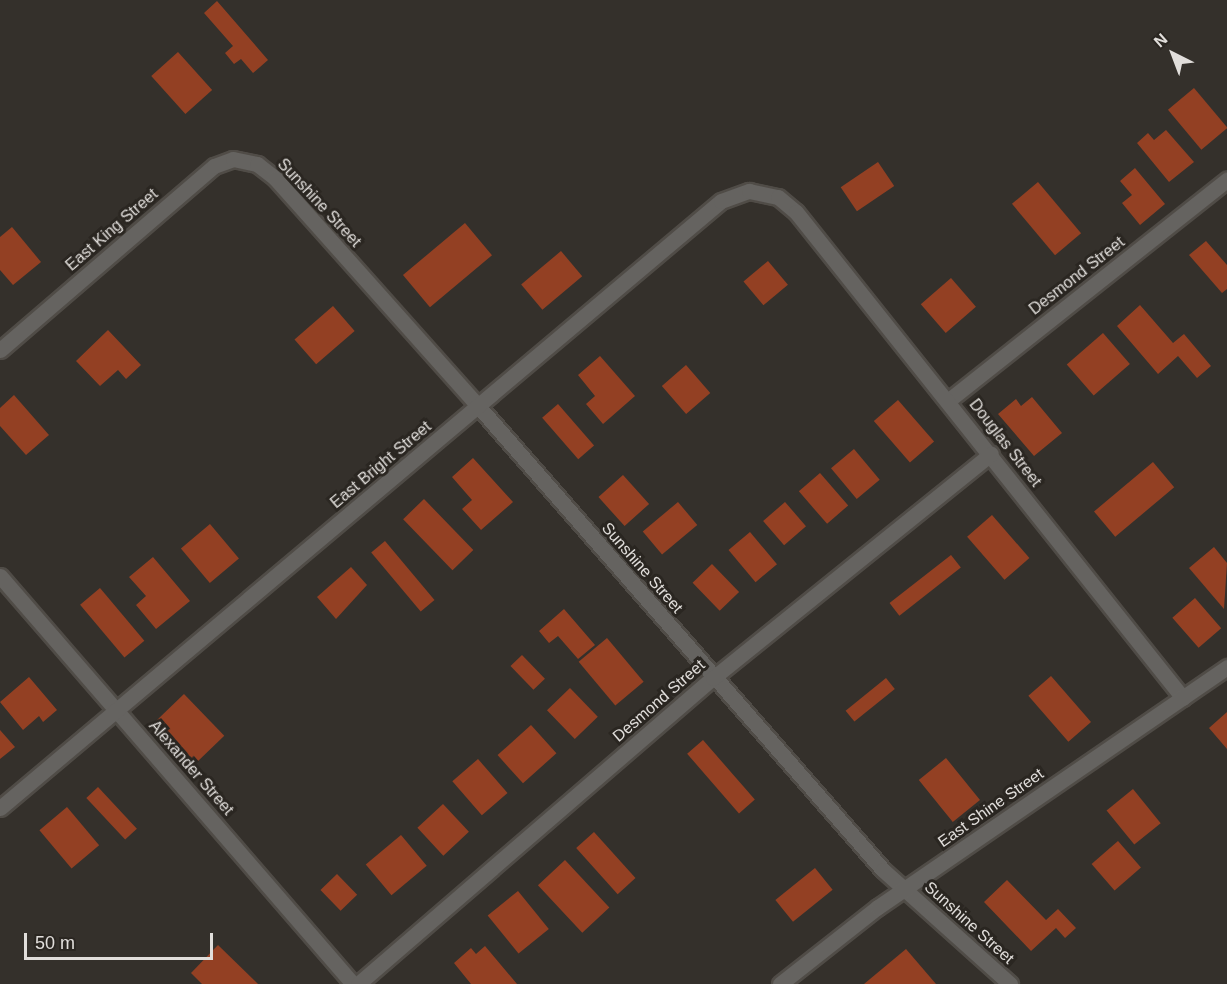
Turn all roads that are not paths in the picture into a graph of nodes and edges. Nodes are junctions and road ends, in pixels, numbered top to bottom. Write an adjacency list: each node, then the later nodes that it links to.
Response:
1 (256, 164): 4 (street, East King Street); 6 (street, Sunshine Street)
2 (1227, 180): 5 (street, Desmond Street)
3 (796, 212): 5 (street, Douglas Street); 6 (street, East Bright Street)
4 (0, 350)
5 (949, 400): 7 (street, Douglas Street)
6 (479, 407): 10 (street, Sunshine Street); 12 (street, East Bright Street)
7 (991, 454): 10 (street, Desmond Street); 11 (street, Douglas Street)
8 (0, 576): 12 (street, Alexander Street)
9 (1227, 667): 11 (street, East Shine Street)
10 (713, 678): 14 (street, Sunshine Street); 16 (street, Desmond Street)
11 (1183, 698): 14 (street, East Shine Street)
12 (117, 710): 13 (street, East Bright Street); 15 (street, Alexander Street)
13 (0, 808)
14 (905, 890): 17 (street, East Shine Street); 18 (street, Sunshine Street)
15 (353, 984)
16 (358, 984)
17 (780, 984)
18 (1010, 984)

